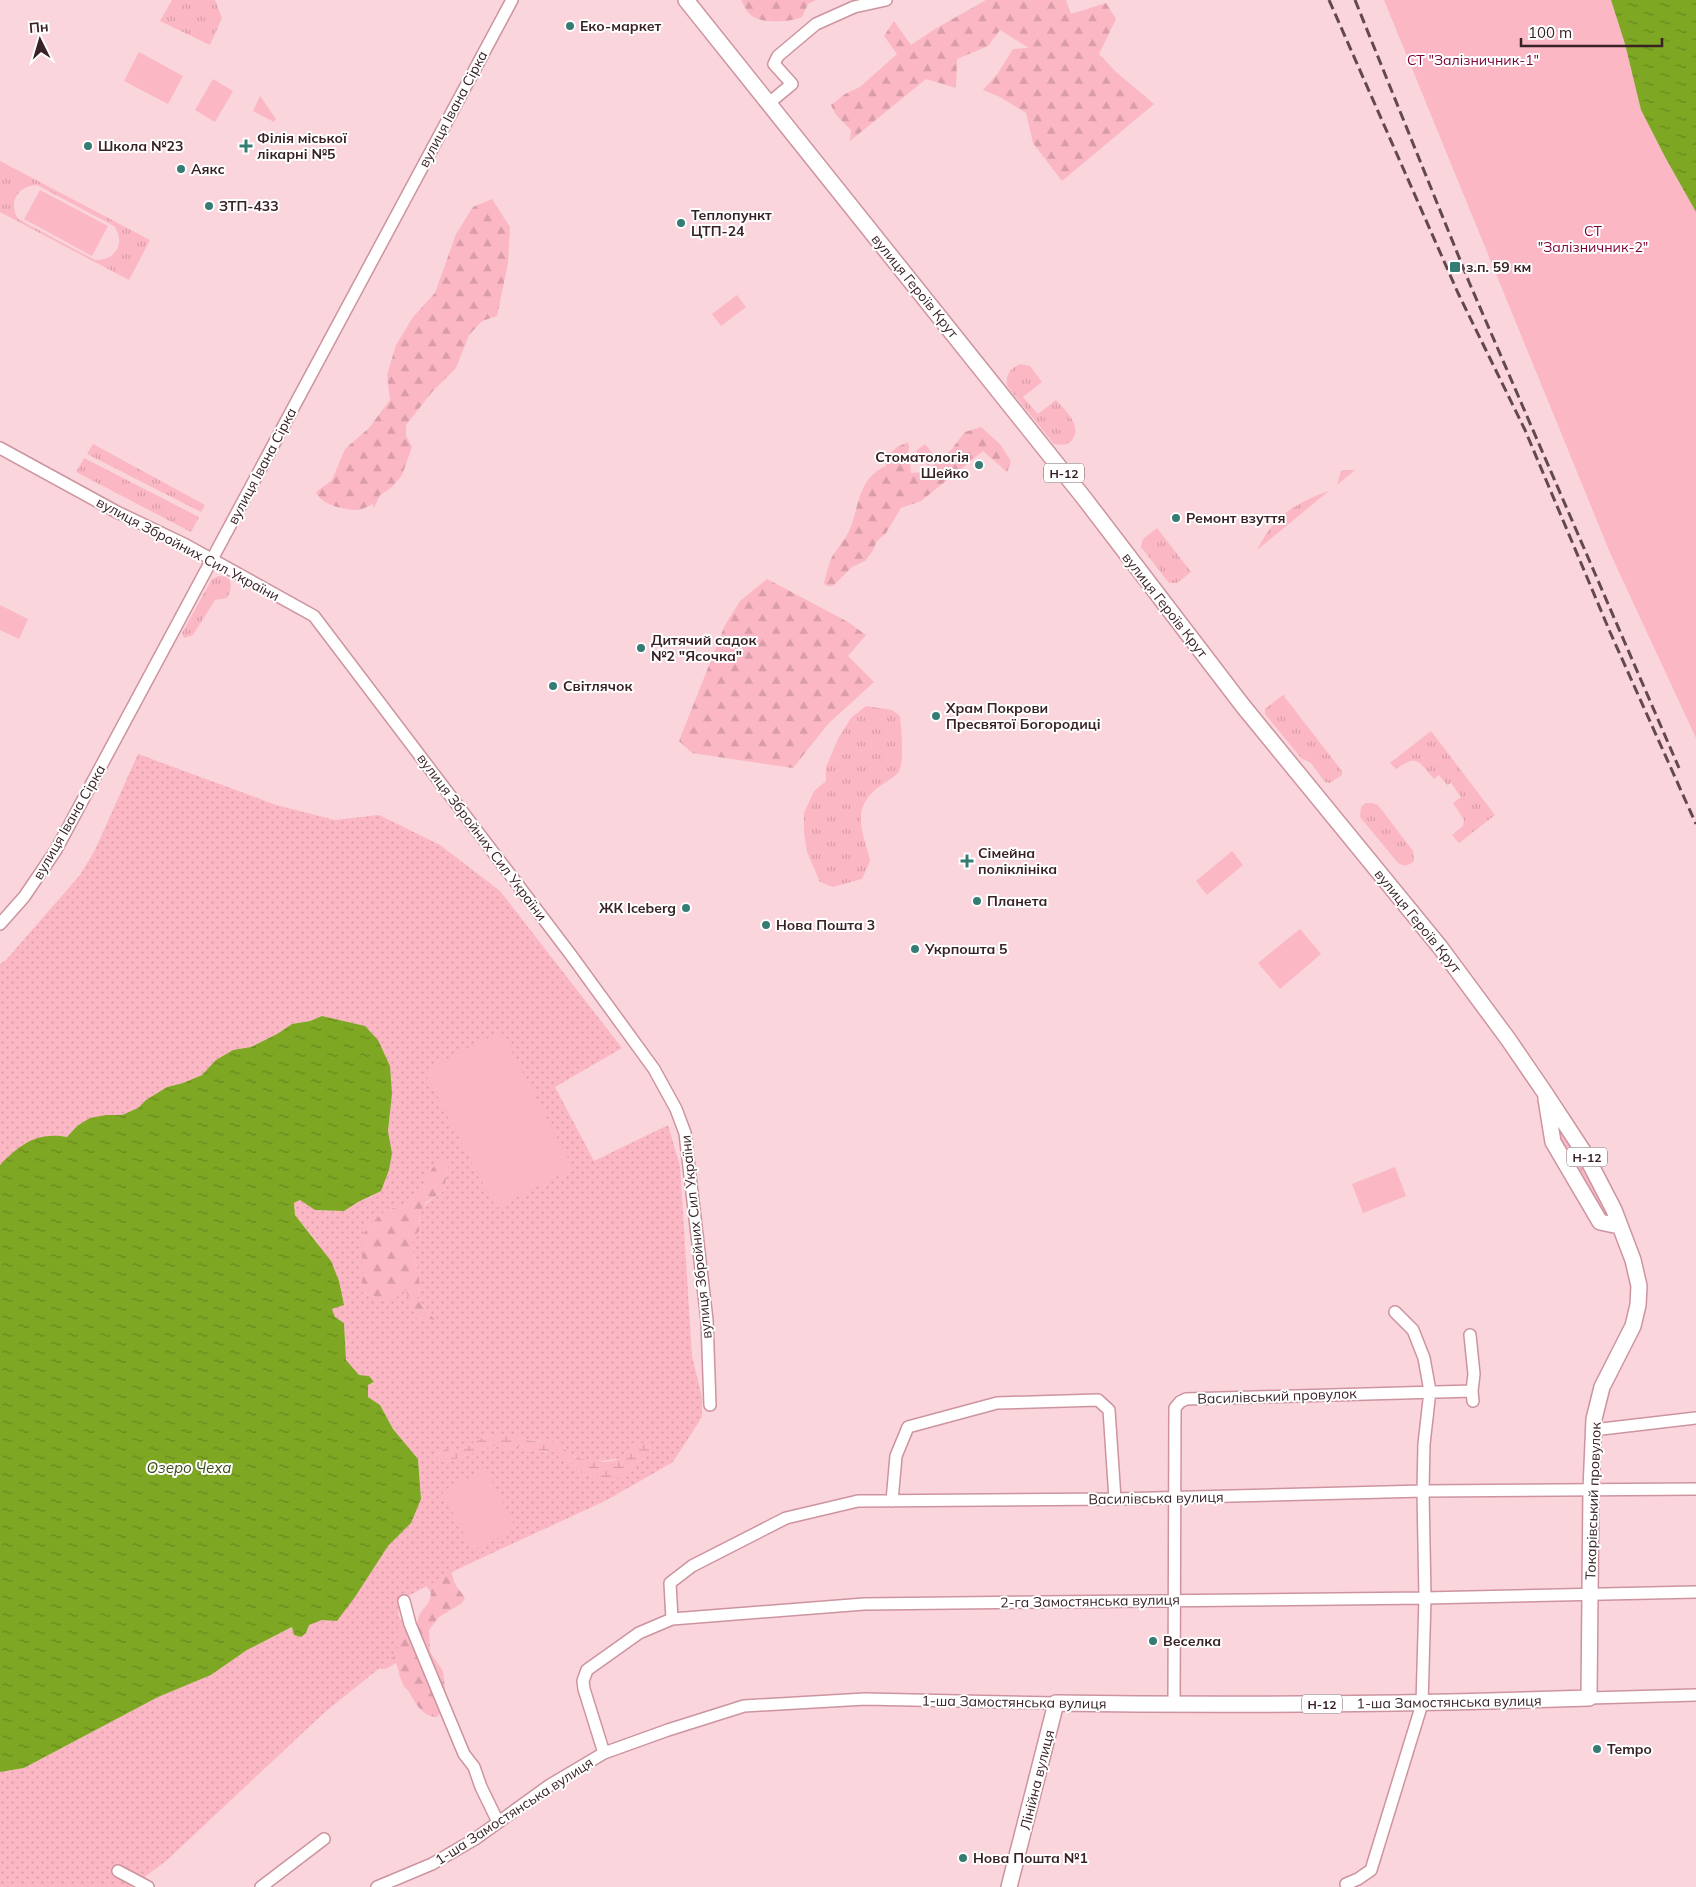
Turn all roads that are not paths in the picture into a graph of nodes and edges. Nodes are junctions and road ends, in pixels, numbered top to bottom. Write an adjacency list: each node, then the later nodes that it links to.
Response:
1 (512, 0): 6 (street, вулиця Івана Сірка)
2 (686, 0): 4 (main road, вулиця Героїв Крут / Н-12)
3 (886, 0): 4 (street)
4 (769, 103): 8 (main road, вулиця Героїв Крут / Н-12)
5 (0, 448): 6 (street, вулиця Збройних Сил України)
6 (212, 559): 7 (street, вулиця Івана Сірка); 13 (street, вулиця Збройних Сил України)
7 (0, 924)
8 (1545, 1093): 9 (main road, вулиця Героїв Крут / Н-12); 9 (main road)
9 (1619, 1226): 15 (main road, Токарівський провулок / Н-12)
10 (1395, 1312): 12 (street)
11 (1470, 1335): 12 (street, Василівський провулок)
12 (1430, 1391): 18 (street); 19 (street, Василівський провулок)
13 (710, 1405)
14 (1696, 1418): 15 (street)
15 (1593, 1430): 17 (main road, Токарівський провулок / Н-12)
16 (1696, 1489): 17 (street, Василівська вулиця)
17 (1591, 1490): 18 (street, Василівська вулиця); 23 (main road, Токарівський провулок / Н-12)
18 (1423, 1491): 19 (street, Василівська вулиця); 24 (street)
19 (1174, 1498): 20 (street, Василівська вулиця); 25 (street, Василівський провулок)
20 (1116, 1499): 21 (street, Василівська вулиця); 21 (street)
21 (892, 1501): 27 (street, Василівська вулиця)
22 (1696, 1592): 23 (street, 2-га Замостянська вулиця)
23 (1590, 1594): 24 (street, 2-га Замостянська вулиця); 29 (main road, Токарівський провулок / Н-12)
24 (1424, 1598): 25 (street, 2-га Замостянська вулиця); 31 (street)
25 (1173, 1600): 27 (street, 2-га Замостянська вулиця); 32 (street, Василівський провулок)
26 (404, 1601): 34 (street)
27 (672, 1619): 33 (street, 2-га Замостянська вулиця)
28 (1696, 1695): 29 (street, 1-ша Замостянська вулиця)
29 (1588, 1698): 31 (main road, 1-ша Замостянська вулиця / Н-12)
30 (1056, 1703): 32 (main road, 1-ша Замостянська вулиця / Н-12); 33 (street, 1-ша Замостянська вулиця); 41 (main road, Лінійна вулиця)
31 (1422, 1704): 32 (main road, 1-ша Замостянська вулиця / Н-12); 37 (street)
32 (1174, 1705)
33 (604, 1753): 34 (street, 1-ша Замостянська вулиця)
34 (498, 1822): 40 (street, 1-ша Замостянська вулиця)
35 (324, 1839): 39 (street)
36 (118, 1870): 38 (street)
37 (1346, 1884)
38 (148, 1887)
39 (261, 1887)
40 (377, 1887)
41 (1009, 1887)

